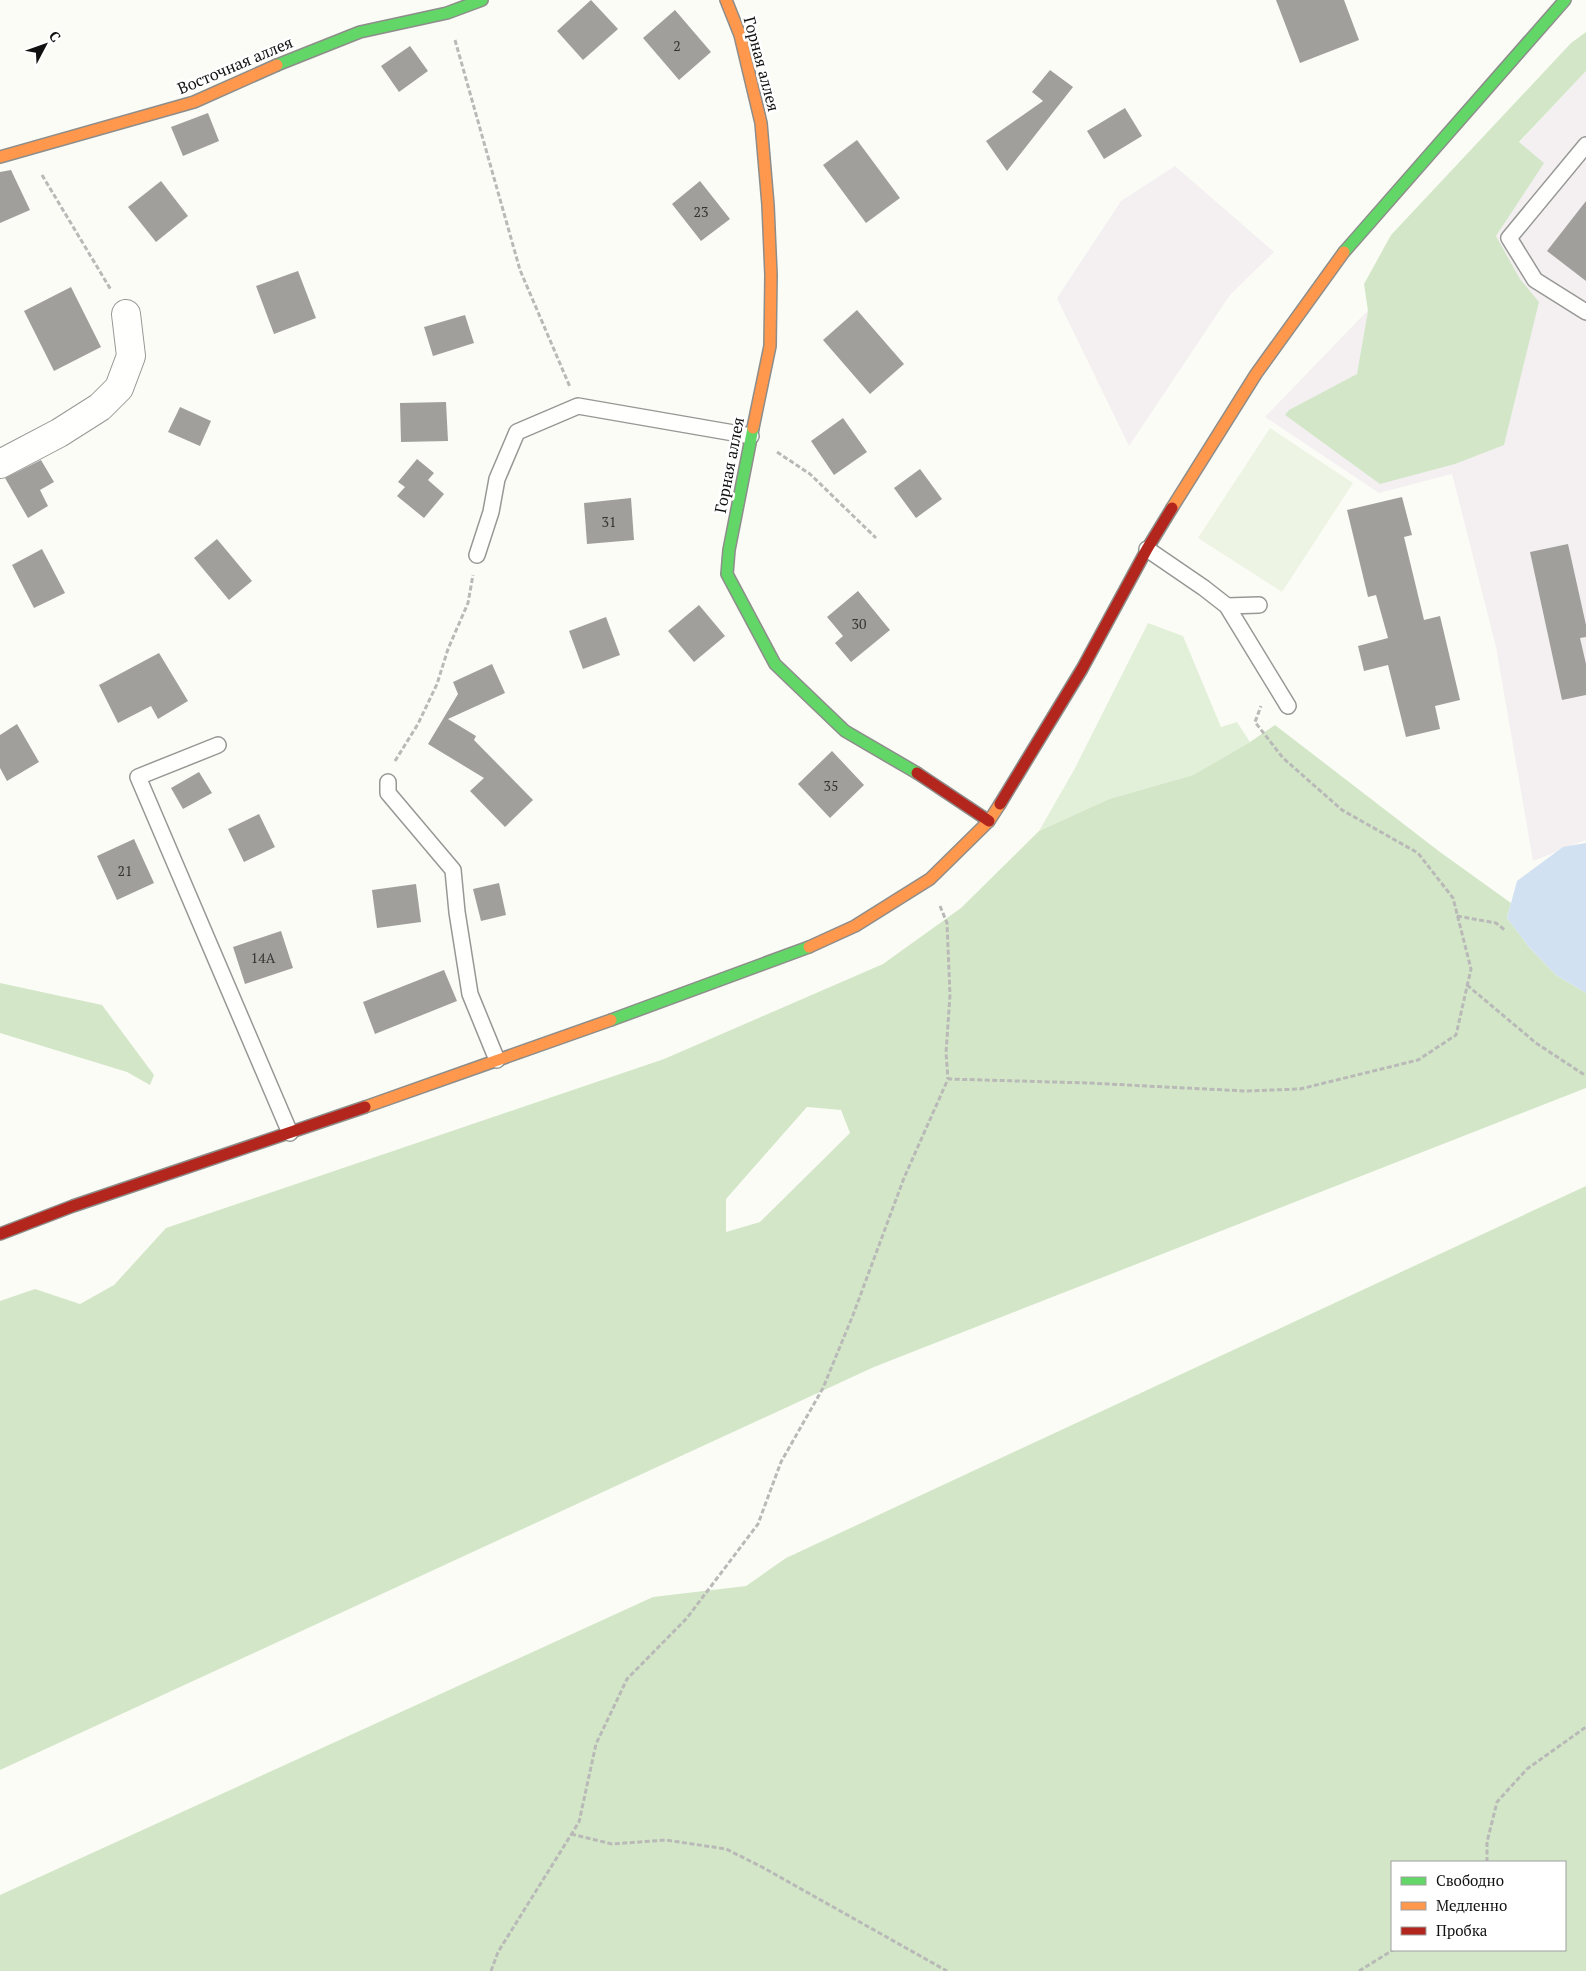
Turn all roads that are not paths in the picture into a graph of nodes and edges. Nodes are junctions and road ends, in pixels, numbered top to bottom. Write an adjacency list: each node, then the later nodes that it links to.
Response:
1 (482, 0): 5 (main road, Восточная аллея)
2 (726, 0): 8 (main road, Горная аллея)
3 (1565, 0): 10 (main road)
4 (1586, 145): 6 (lane)
5 (0, 157)
6 (1586, 312)
7 (126, 314): 9 (street)
8 (752, 436): 11 (lane); 17 (main road, Горная аллея)
9 (0, 464)
10 (1147, 549): 13 (lane); 17 (main road)
11 (477, 555)
12 (1259, 605): 13 (lane)
13 (1227, 606): 14 (lane)
14 (1288, 706)
15 (218, 745): 19 (lane)
16 (388, 782): 18 (lane)
17 (989, 821): 18 (main road)
18 (497, 1060): 19 (main road)
19 (290, 1133): 20 (main road)
20 (0, 1234)

